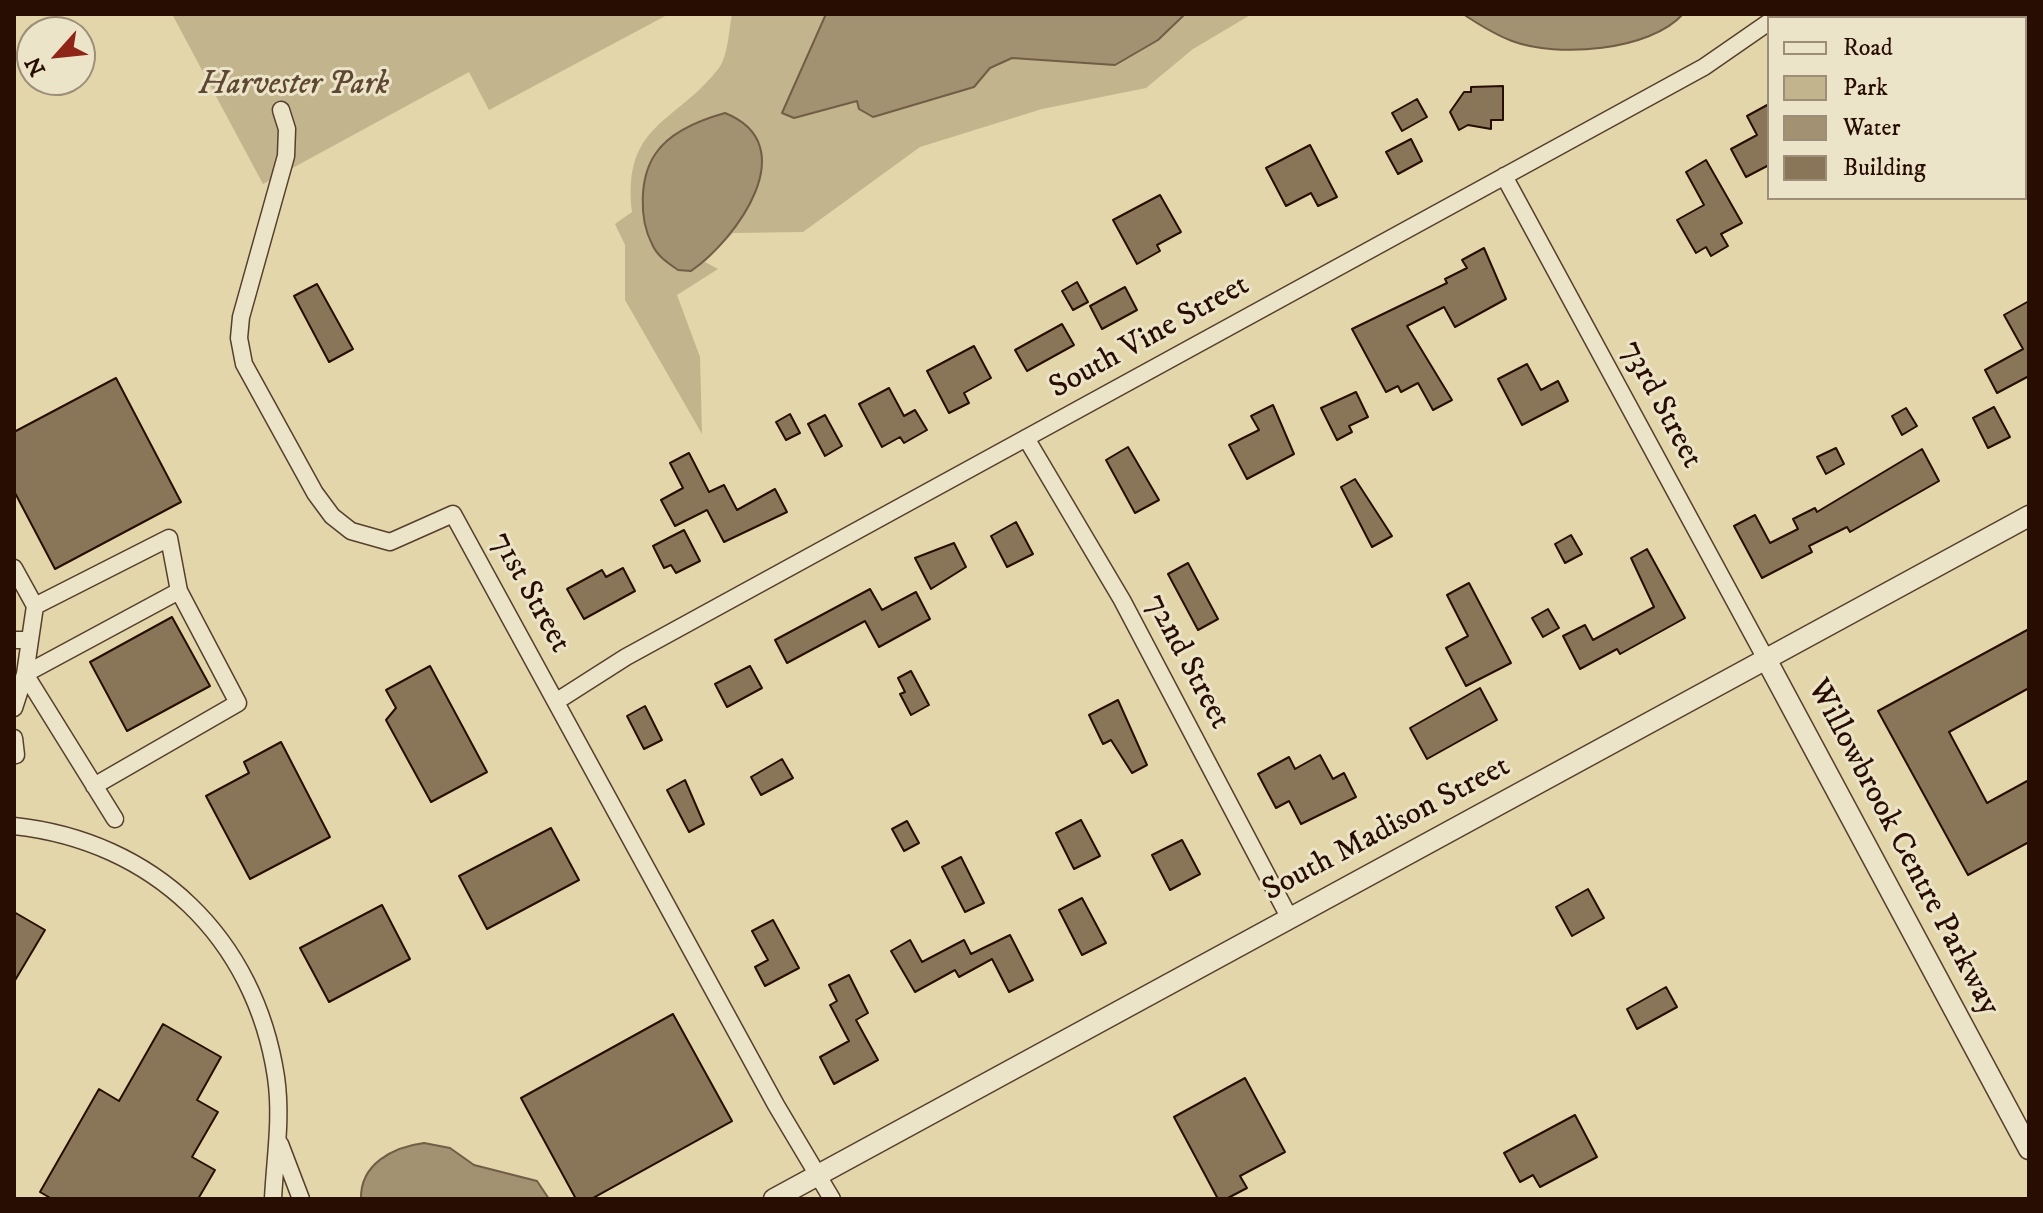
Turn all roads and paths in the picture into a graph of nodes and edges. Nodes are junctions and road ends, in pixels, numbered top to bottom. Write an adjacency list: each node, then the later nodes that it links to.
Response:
1 (1767, 23): 3 (street, South Vine Street)
2 (281, 110): 12 (street, 71st Street)
3 (1504, 176): 4 (street, South Vine Street); 10 (street, 73rd Street)
4 (1026, 438): 12 (street, South Vine Street); 19 (street, 72nd Street)
5 (2029, 516): 10 (street, South Madison Street)
6 (14, 568): 8 (street)
7 (179, 591): 8 (street); 11 (street); 16 (street)
8 (35, 606): 9 (street)
9 (22, 640): 11 (street)
10 (1767, 661): 19 (street, South Madison Street); 21 (street, Willowbrook Centre Parkway)
11 (25, 674): 13 (street); 16 (street)
12 (557, 701): 22 (street, 71st Street)
13 (14, 708)
14 (14, 738): 15 (street)
15 (16, 755)
16 (94, 786): 17 (street)
17 (115, 819)
18 (14, 826): 20 (street)
19 (1289, 917): 22 (street, South Madison Street)
20 (278, 1139): 23 (street); 24 (street)
21 (2029, 1149)
22 (818, 1175): 25 (street, South Madison Street); 26 (street, 71st Street)
23 (273, 1199)
24 (301, 1199)
25 (774, 1199)
26 (832, 1199)

